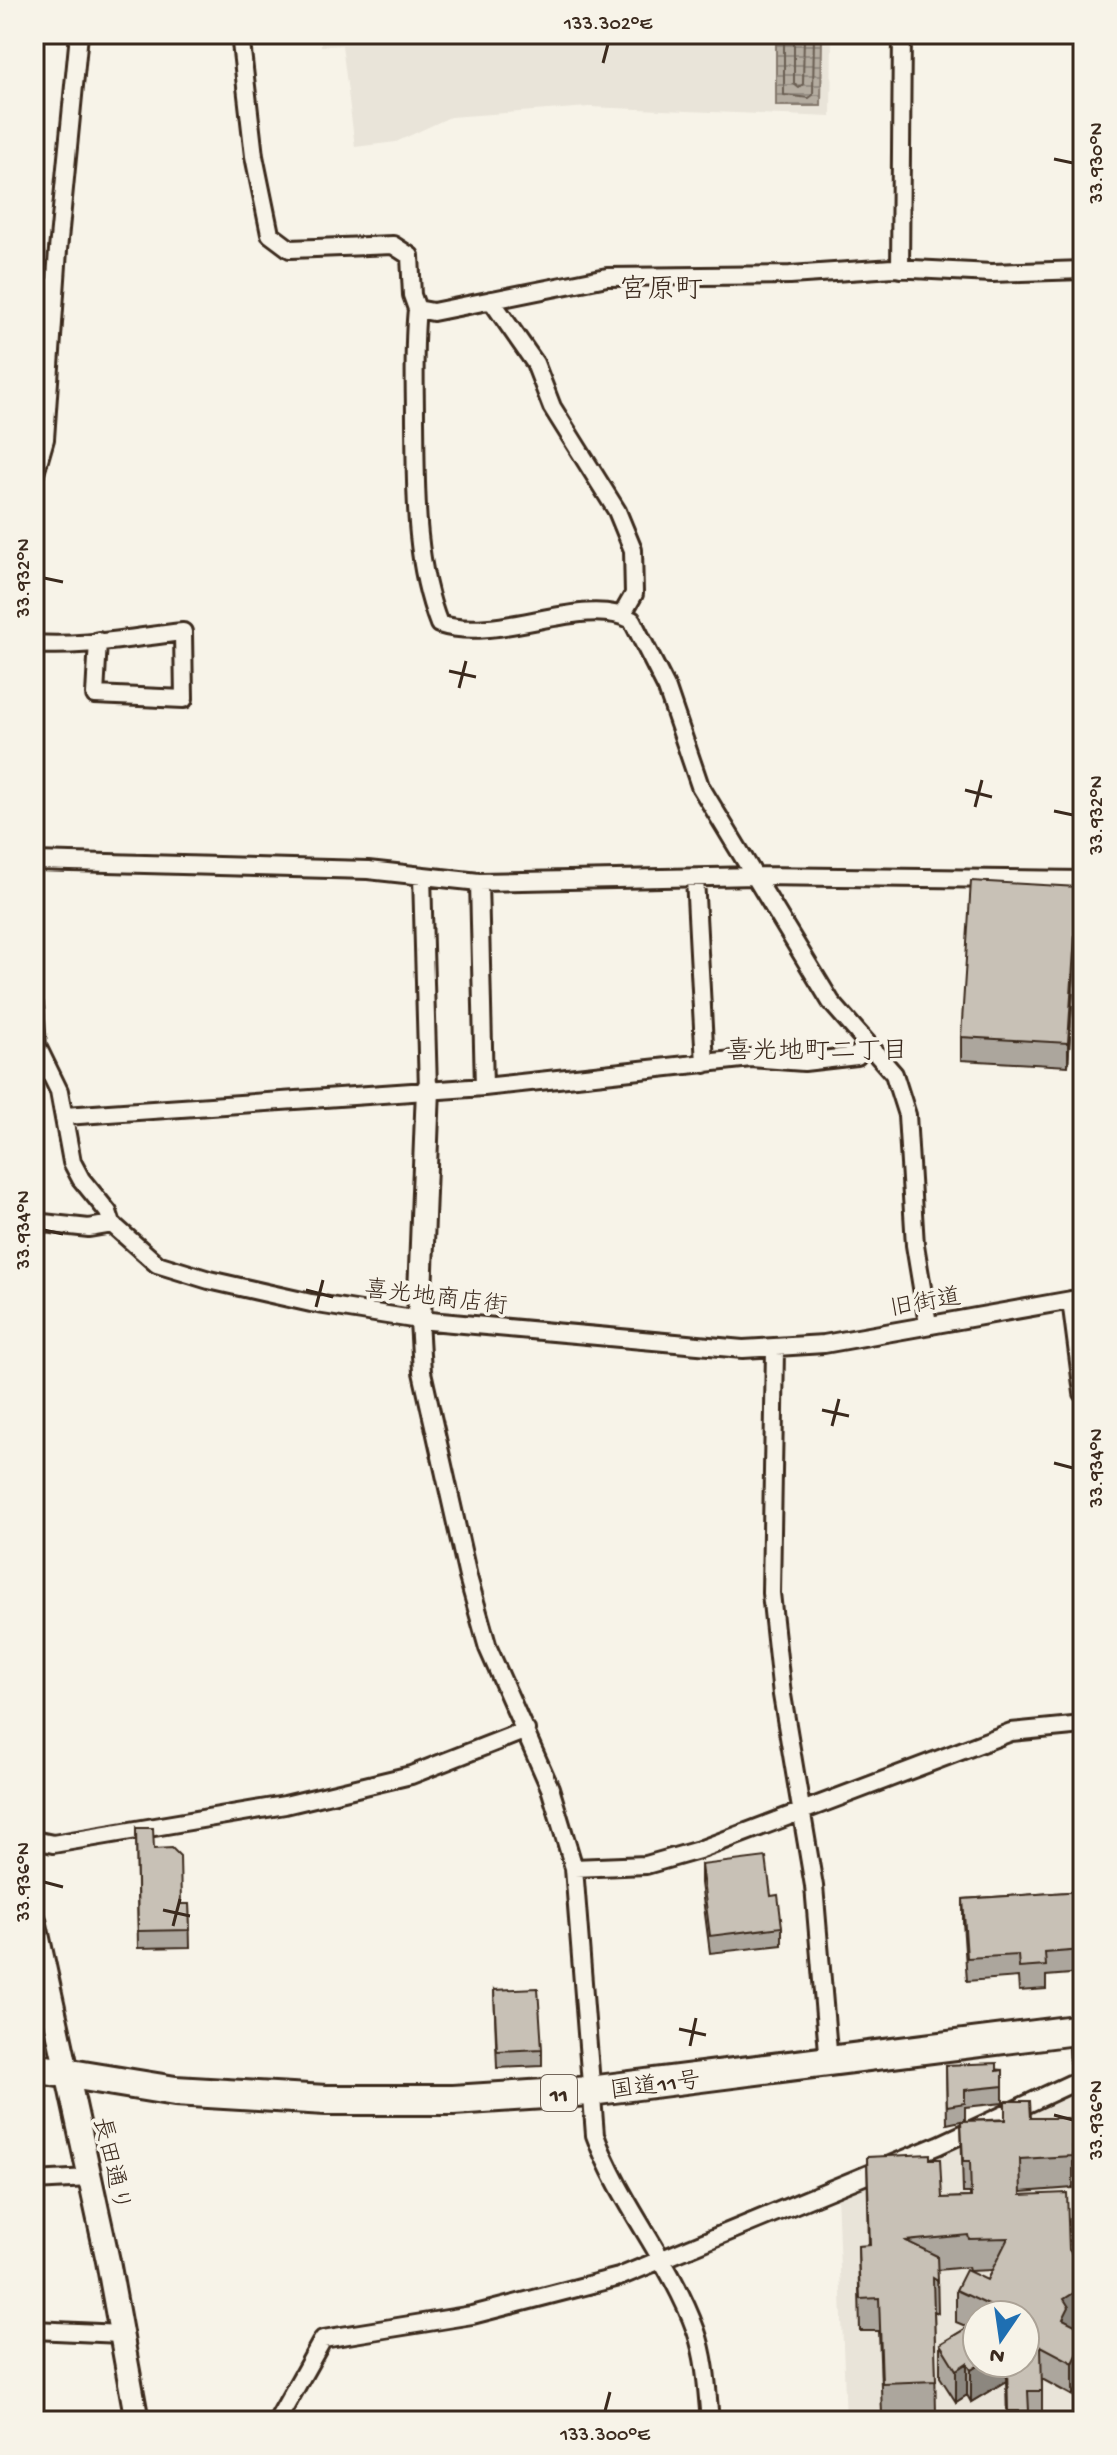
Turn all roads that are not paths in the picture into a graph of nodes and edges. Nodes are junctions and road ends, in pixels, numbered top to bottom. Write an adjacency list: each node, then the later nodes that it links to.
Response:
1 (79, 34): 8 (street)
2 (240, 34): 7 (street)
3 (902, 34): 4 (street)
4 (900, 269): 5 (street); 6 (street)
5 (1083, 270)
6 (491, 300): 7 (street); 10 (street)
7 (417, 309): 10 (street)
8 (40, 439): 9 (street)
9 (34, 477)
10 (622, 615): 15 (street)
11 (98, 641): 11 (street); 12 (street)
12 (34, 644)
13 (34, 861): 14 (street)
14 (422, 876): 18 (street); 23 (street)
15 (756, 876): 16 (street); 17 (street); 20 (street)
16 (695, 878): 18 (street); 21 (street)
17 (1083, 880)
18 (479, 882): 22 (street)
19 (34, 1005): 24 (street, 喜光地商店街)
20 (866, 1045): 21 (street); 29 (street)
21 (705, 1064): 22 (street)
22 (484, 1087): 23 (street)
23 (428, 1089): 24 (street); 28 (street)
24 (65, 1116): 26 (street, 喜光地商店街)
25 (34, 1222): 26 (street)
26 (112, 1224): 28 (street, 喜光地商店街)
27 (1077, 1299): 29 (street, 旧街道); 31 (street)
28 (419, 1320): 30 (street, 喜光地商店街); 33 (street)
29 (928, 1324): 30 (street, 旧街道)
30 (775, 1349): 34 (street)
31 (1083, 1393)
32 (1083, 1725): 34 (street)
33 (526, 1730): 35 (street); 36 (street)
34 (802, 1808): 36 (street); 39 (street)
35 (34, 1840)
36 (574, 1868): 43 (street)
37 (34, 1920): 41 (street, 長田通り)
38 (1081, 2030): 39 (highway, 国道11号 / 11); 42 (street)
39 (829, 2063): 43 (highway, 国道11号 / 11)
40 (34, 2068): 41 (highway, 国道11号 / 11)
41 (66, 2075): 43 (highway, 国道11号 / 11); 44 (street, 長田通り)
42 (1082, 2078): 46 (street)
43 (590, 2091): 46 (street)
44 (89, 2178): 45 (street); 48 (street, 長田通り)
45 (34, 2181)
46 (661, 2261): 50 (street); 51 (street)
47 (34, 2330): 48 (street)
48 (121, 2334): 49 (street, 長田通り)
49 (137, 2421)
50 (277, 2421)
51 (710, 2421)

